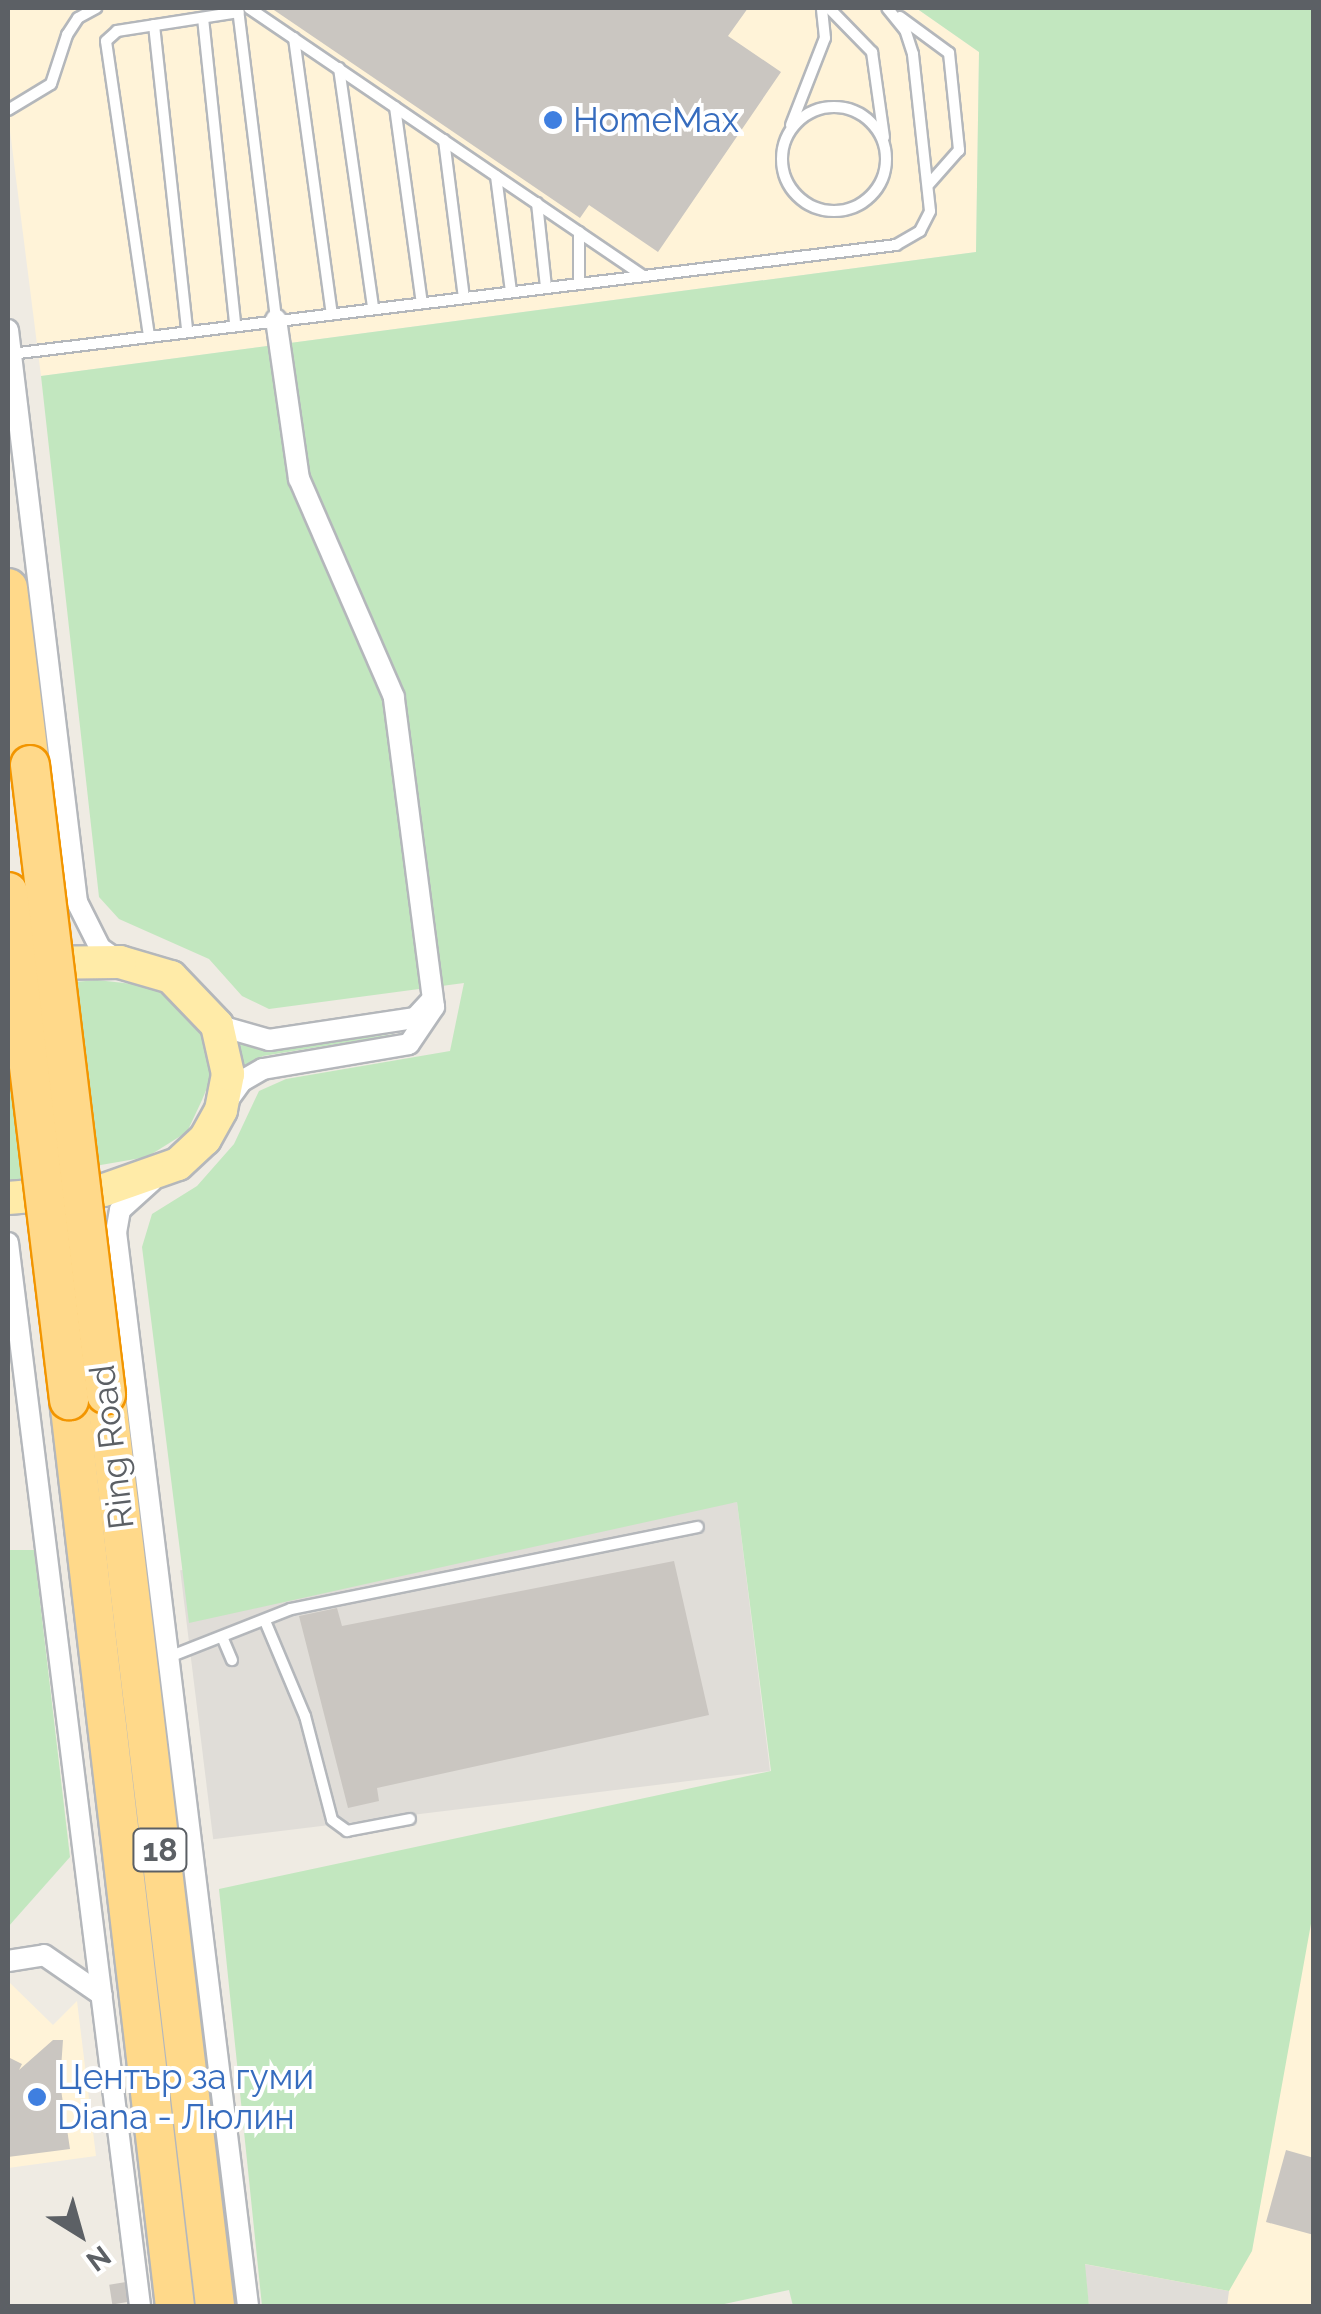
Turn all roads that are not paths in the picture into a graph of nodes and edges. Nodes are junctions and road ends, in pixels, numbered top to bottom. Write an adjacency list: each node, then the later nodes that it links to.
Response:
1 (96, 8): 10 (lane)
2 (826, 8): 12 (lane); 13 (lane)
3 (242, 9): 5 (lane); 7 (lane); 26 (lane)
4 (889, 9): 15 (lane); 15 (lane)
5 (203, 18): 6 (lane); 27 (lane)
6 (154, 25): 29 (lane); 30 (lane)
7 (294, 38): 8 (lane); 25 (lane)
8 (339, 68): 9 (lane); 24 (lane)
9 (395, 107): 11 (lane); 23 (lane)
10 (8, 110)
11 (444, 140): 14 (lane); 22 (lane)
12 (784, 143): 13 (lane); 13 (lane)
13 (886, 150)
14 (496, 176): 16 (lane); 21 (lane)
15 (929, 184): 18 (lane)
16 (537, 203): 17 (lane); 20 (lane)
17 (580, 232): 18 (lane); 19 (lane)
18 (644, 276): 19 (lane)
19 (579, 284): 20 (lane)
20 (546, 288): 21 (lane)
21 (511, 292): 22 (lane)
22 (464, 298): 23 (lane)
23 (422, 303): 24 (lane)
24 (372, 308): 25 (lane)
25 (332, 314): 26 (lane)
26 (276, 320): 27 (lane); 36 (street)
27 (236, 326): 29 (lane)
28 (8, 330): 31 (street)
29 (188, 332): 30 (lane)
30 (149, 336): 31 (lane)
31 (10, 354): 34 (street)
32 (8, 588): 42 (highway, Ring Road / 18, bridge)
33 (8, 892): 42 (highway, Ring Road / 18, bridge)
34 (120, 962): 35 (main road); 37 (main road)
35 (8, 966)
36 (434, 996): 37 (street); 38 (street)
37 (217, 1025): 38 (main road)
38 (221, 1110): 39 (main road)
39 (178, 1164): 40 (main road); 46 (street)
40 (8, 1198)
41 (8, 1243): 50 (street)
42 (87, 1397): 52 (highway, Ring Road / 18); 53 (highway, Ring Road / 18)
43 (698, 1528): 44 (lane)
44 (265, 1621): 45 (lane); 48 (lane)
45 (223, 1639): 46 (lane); 47 (lane)
46 (168, 1657): 54 (street)
47 (232, 1660)
48 (410, 1819)
49 (8, 1961): 50 (street)
50 (102, 1995): 51 (street)
51 (140, 2306)
52 (175, 2306)
53 (215, 2306)
54 (248, 2306)

